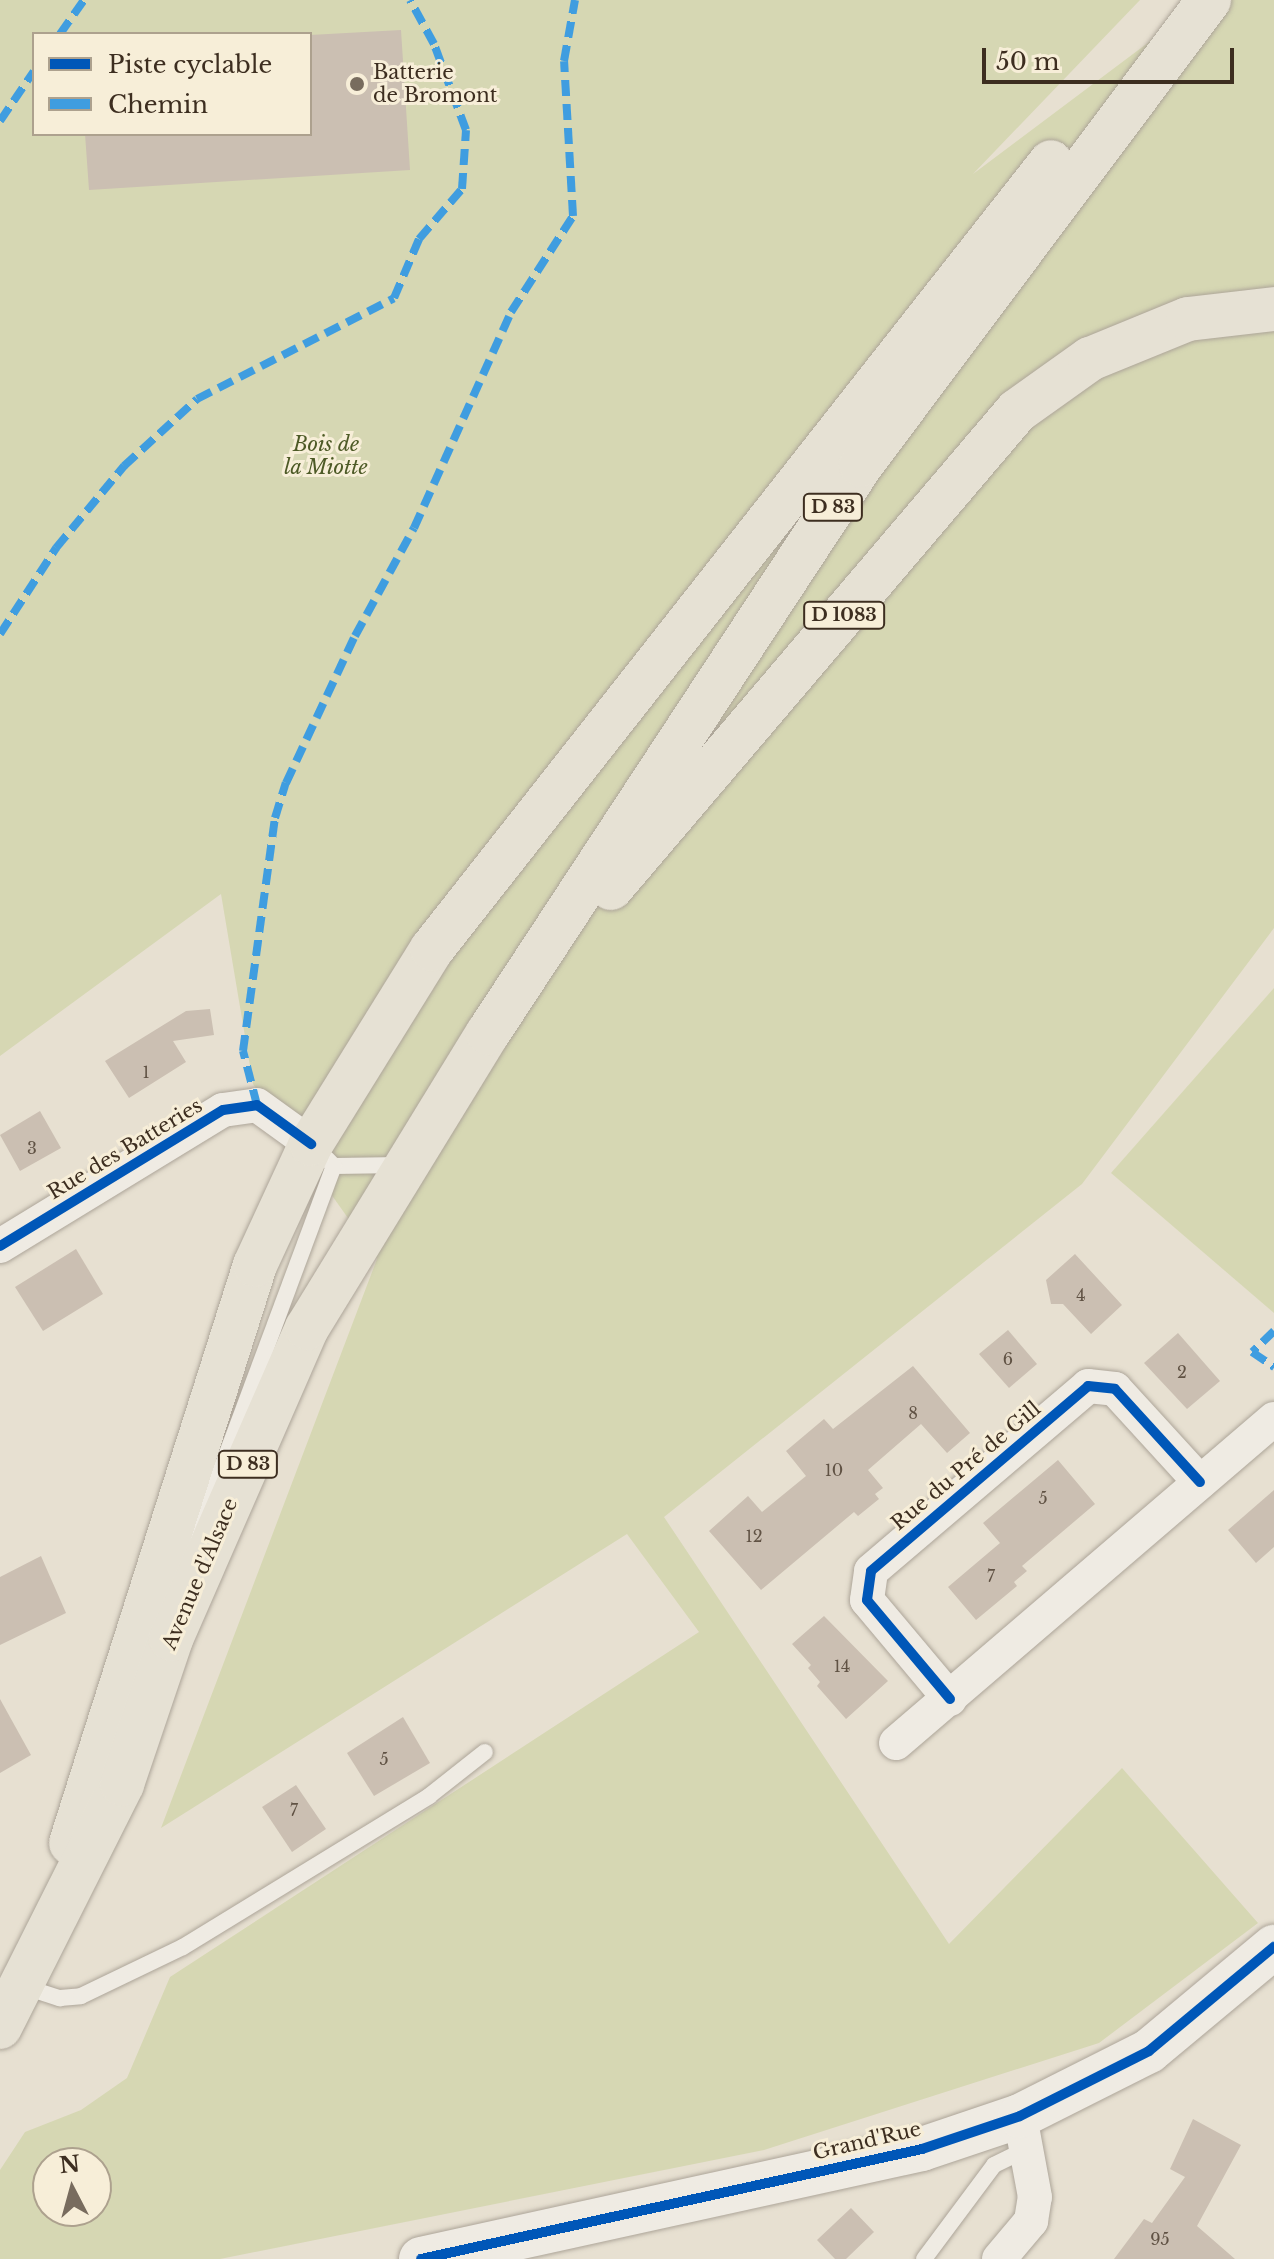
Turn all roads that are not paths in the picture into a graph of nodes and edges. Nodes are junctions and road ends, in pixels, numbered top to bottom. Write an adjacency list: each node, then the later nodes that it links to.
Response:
1 (1180, 0): 5 (main road, D 83)
2 (1208, 0): 4 (main road, D 83)
3 (1274, 309): 4 (main road, D 1083)
4 (488, 1033): 6 (main road, Avenue d'Alsace / D 83)
5 (323, 1155): 6 (lane); 7 (street, Rue des Batteries); 10 (lane); 14 (main road, Avenue d'Alsace / D 83)
6 (406, 1165): 10 (main road, Avenue d'Alsace / D 83)
7 (0, 1246)
8 (1274, 1419): 9 (street)
9 (1200, 1482): 11 (street); 11 (street, Rue du Pré de Gill)
10 (171, 1639): 14 (main road, Avenue d'Alsace / D 83)
11 (950, 1699): 12 (street)
12 (896, 1743)
13 (485, 1752): 16 (lane)
14 (51, 1916): 16 (main road, Avenue d'Alsace / D 83)
15 (1274, 1947): 18 (street, Grand'Rue)
16 (20, 1985): 17 (main road, Avenue d'Alsace / D 83)
17 (0, 2027)
18 (1024, 2132): 19 (street, Grand'Rue); 20 (lane); 21 (street)
19 (421, 2259)
20 (924, 2259)
21 (999, 2259)

